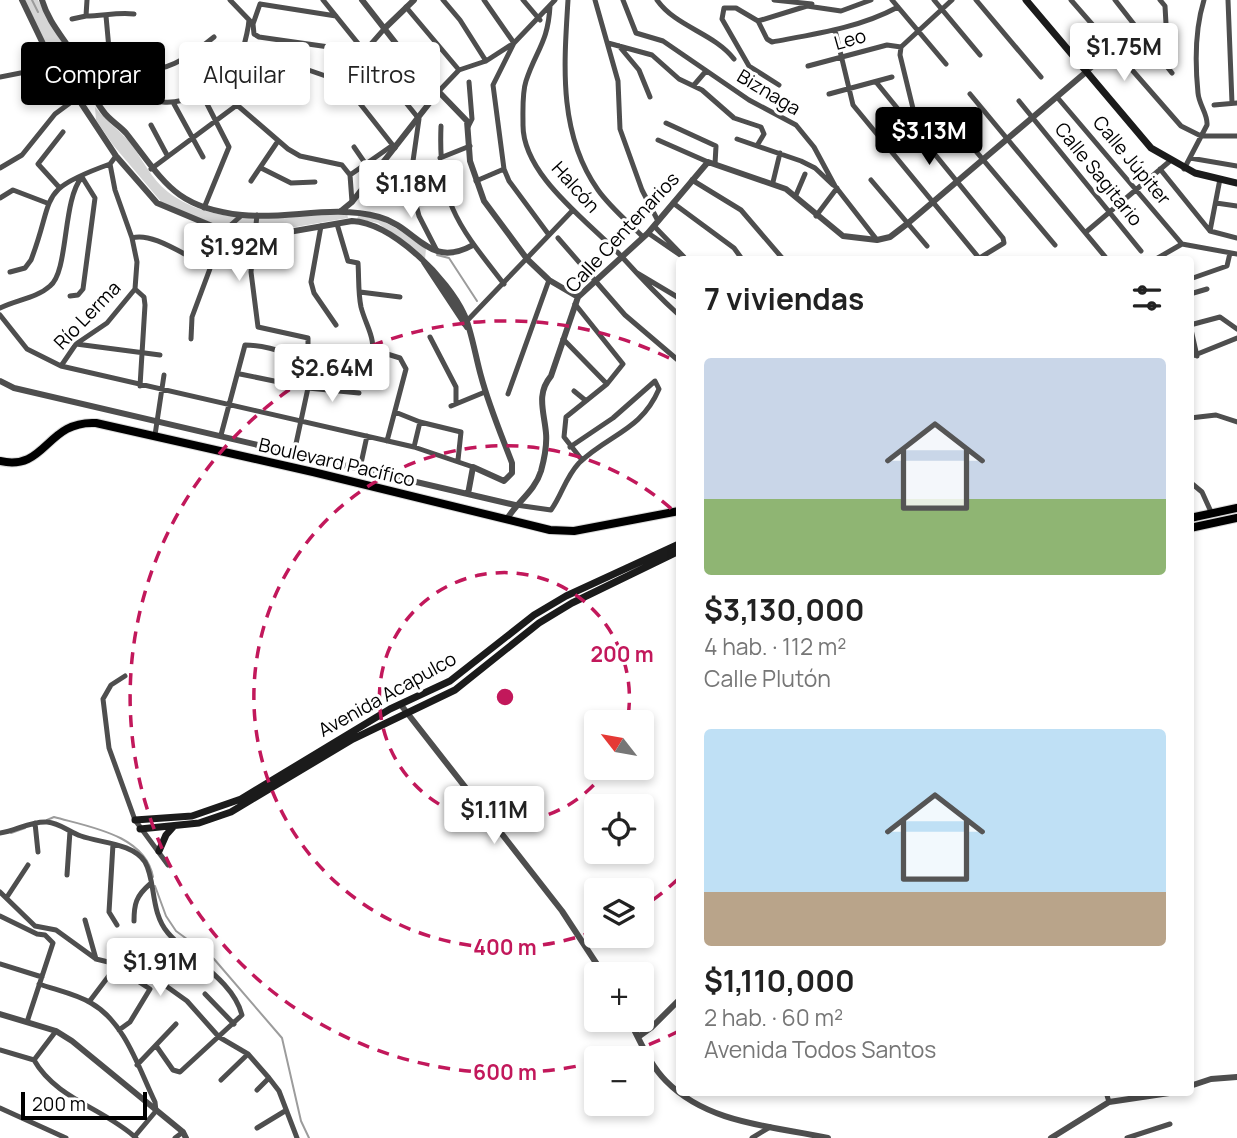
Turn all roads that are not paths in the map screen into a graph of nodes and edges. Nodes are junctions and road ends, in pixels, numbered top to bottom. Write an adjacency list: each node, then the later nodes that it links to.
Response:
1 (22, 0): 49 (street)
2 (41, 0): 50 (street)
3 (87, 0): 37 (street)
4 (230, 0): 43 (street)
5 (278, 0): 31 (street)
6 (323, 0): 39 (street)
7 (362, 0): 45 (street)
8 (414, 0): 32 (street)
9 (443, 0): 66 (street)
10 (484, 0): 57 (street)
11 (523, 0): 41 (street)
12 (555, 0): 30 (street)
13 (568, 0): 184 (street)
14 (595, 0): 58 (street)
15 (623, 0): 72 (street, Biznaga)
16 (657, 0): 65 (street)
17 (774, 0): 34 (street)
18 (871, 0): 34 (street)
19 (892, 0): 33 (street)
20 (934, 0): 35 (street)
21 (952, 0): 35 (street)
22 (976, 0): 78 (street)
23 (1026, 0): 73 (main road)
24 (1071, 0): 62 (street)
25 (1115, 0): 44 (street)
26 (1160, 0): 56 (street)
27 (1204, 0): 113 (street)
28 (1228, 0): 92 (street)
29 (258, 2): 31 (street); 43 (street)
30 (550, 6): 41 (street); 167 (street, Halcón)
31 (284, 7): 39 (street)
32 (407, 7): 45 (street); 70 (street)
33 (898, 7): 46 (street); 47 (street)
34 (828, 9): 42 (street)
35 (942, 9): 47 (street); 63 (street)
36 (134, 14): 38 (street)
37 (86, 16): 38 (street); 40 (street)
38 (106, 16): 51 (street)
39 (336, 16): 53 (street)
40 (72, 19)
41 (540, 20): 57 (street)
42 (758, 21): 46 (street); 82 (street)
43 (251, 22): 52 (street); 59 (street)
44 (1139, 27): 62 (street); 75 (street)
45 (385, 28): 54 (street); 55 (street)
46 (835, 30): 64 (street)
47 (916, 31): 61 (street); 67 (street)
48 (214, 37): 68 (street)
49 (44, 42)
50 (64, 42)
51 (108, 42)
52 (246, 42)
53 (356, 42)
54 (373, 42)
55 (397, 42)
56 (1167, 42)
57 (514, 43): 66 (street); 140 (street)
58 (608, 43): 60 (street); 175 (street)
59 (324, 46)
60 (619, 46): 81 (street); 88 (street)
61 (901, 47): 64 (street, Leo); 116 (street)
62 (1112, 50): 73 (street); 113 (street)
63 (980, 55)
64 (841, 58): 69 (street, Leo); 84 (street)
65 (734, 59)
66 (486, 61): 70 (street)
67 (946, 64)
68 (165, 66)
69 (808, 66)
70 (459, 70): 83 (street)
71 (310, 71): 122 (street)
72 (706, 71): 81 (street); 156 (street, Biznaga)
73 (1086, 72): 89 (street); 132 (main road)
74 (21, 73): 76 (street)
75 (1172, 73)
76 (0, 77)
77 (892, 77): 80 (street)
78 (1041, 77)
79 (469, 82): 111 (street)
80 (876, 82): 84 (street); 116 (street)
81 (694, 85): 121 (street)
82 (779, 85)
83 (440, 90)
84 (849, 90): 86 (street); 161 (street)
85 (440, 94): 111 (street)
86 (829, 94)
87 (970, 94): 117 (street)
88 (650, 97)
89 (1057, 97): 105 (street); 157 (street, Calle Júpiter)
90 (1019, 101): 105 (street, Calle Sagitario)
91 (165, 102): 93 (street)
92 (1235, 103): 102 (street)
93 (174, 104): 107 (street); 115 (street)
94 (67, 105): 137 (street)
95 (83, 105): 104 (street)
96 (92, 105): 104 (street)
97 (99, 105): 139 (street)
98 (236, 105): 107 (street)
99 (238, 105): 120 (street)
100 (408, 105): 106 (street)
101 (429, 105): 106 (street)
102 (1214, 105)
103 (943, 111): 131 (street)
104 (89, 115): 127 (street)
105 (1032, 117): 117 (street); 169 (street, Calle Sagitario)
106 (419, 119): 122 (street); 194 (street)
107 (215, 123): 115 (street); 166 (street)
108 (666, 123): 134 (street)
109 (151, 125): 126 (street)
110 (441, 125): 129 (street)
111 (468, 127): 123 (street)
112 (63, 132): 155 (street)
113 (1202, 136): 114 (street); 130 (street)
114 (1237, 136)
115 (190, 138): 126 (street); 128 (street)
116 (920, 138): 151 (street)
117 (1008, 138): 131 (street); 182 (street)
118 (737, 139): 121 (street)
119 (658, 140): 134 (street)
120 (278, 141): 138 (street); 144 (street)
121 (758, 144): 125 (street)
122 (394, 146): 133 (street); 160 (street)
123 (470, 146): 129 (street); 150 (street)
124 (354, 147): 133 (street)
125 (780, 153): 153 (street); 156 (street)
126 (167, 155): 139 (street)
127 (116, 156): 135 (street); 179 (street)
128 (203, 157)
129 (440, 158): 190 (street)
130 (1190, 158): 136 (street); 142 (street)
131 (982, 160): 151 (street); 192 (street)
132 (1170, 161): 141 (street); 142 (main road)
133 (365, 163): 144 (street)
134 (711, 163): 147 (street, Calle Centenarios); 153 (street)
135 (110, 164): 145 (street); 185 (street, Río Lerma)
136 (1237, 166)
137 (0, 168)
138 (261, 168): 149 (street); 152 (street)
139 (151, 169): 166 (street)
140 (504, 169): 150 (street); 183 (street)
141 (1160, 169): 157 (street); 180 (street)
142 (1184, 169): 146 (main road)
143 (805, 174): 158 (street)
144 (350, 175): 160 (street)
145 (82, 176): 155 (street); 220 (street); 224 (street)
146 (1220, 179): 154 (main road); 164 (street)
147 (692, 180): 163 (street, Calle Centenarios); 200 (street)
148 (871, 180): 176 (street)
149 (251, 181)
150 (476, 181): 206 (street)
151 (957, 181): 161 (street); 202 (street)
152 (316, 182)
153 (773, 182): 158 (street)
154 (1237, 183)
155 (58, 186): 162 (street)
156 (836, 187): 173 (street); 189 (street, Biznaga)
157 (1136, 190): 169 (street); 191 (street, Calle Júpiter)
158 (796, 195): 173 (street)
159 (0, 198): 162 (street)
160 (352, 201): 168 (street); 170 (street)
161 (932, 201): 176 (street); 201 (street)
162 (47, 203): 211 (street)
163 (673, 203): 175 (street, Calle Centenarios); 199 (street)
164 (1216, 203): 165 (street); 180 (street)
165 (1237, 206)
166 (204, 208): 171 (street)
167 (573, 210): 183 (street); 205 (street, Halcón)
168 (341, 211): 170 (street); 172 (street)
169 (1112, 211): 182 (street); 195 (street, Calle Sagitario)
170 (352, 212): 174 (street); 194 (street)
171 (242, 215): 172 (street); 179 (street)
172 (257, 215): 186 (street)
173 (816, 216): 189 (street)
174 (352, 221): 177 (street); 208 (street)
175 (656, 223): 184 (street, Calle Centenarios); 198 (street)
176 (907, 223): 189 (street); 193 (street)
177 (337, 224): 178 (street); 218 (street)
178 (321, 226): 181 (street); 228 (street)
179 (224, 231): 186 (street); 209 (street)
180 (1210, 231): 188 (street)
181 (282, 232): 186 (street); 207 (street)
182 (1086, 232): 203 (street)
183 (549, 235): 206 (street)
184 (646, 235): 197 (street); 205 (street, Calle Centenarios)
185 (132, 238): 209 (street); 216 (street, Río Lerma)
186 (254, 238): 241 (street)
187 (558, 238): 213 (street)
188 (1237, 238)
189 (877, 240)
190 (473, 244): 194 (street); 215 (street)
191 (1182, 244): 196 (street); 204 (street)
192 (1055, 245)
193 (927, 246)
194 (433, 249): 208 (street)
195 (1141, 251)
196 (1233, 254): 212 (street)
197 (682, 256)
198 (683, 256)
199 (741, 256)
200 (780, 256)
201 (977, 256)
202 (984, 256)
203 (1105, 256)
204 (1161, 256)
205 (623, 258): 210 (street, Halcón); 213 (street, Calle Centenarios)
206 (527, 259): 214 (street); 215 (street)
207 (284, 265)
208 (426, 265): 229 (street)
209 (211, 267): 233 (street)
210 (632, 269): 221 (street); 225 (street)
211 (10, 272)
212 (1194, 278)
213 (596, 279): 223 (street, Calle Centenarios); 240 (street)
214 (549, 281): 223 (street); 253 (street)
215 (503, 284): 229 (street)
216 (135, 289): 235 (street, Río Lerma); 236 (street)
217 (1207, 289): 219 (street)
218 (360, 292): 222 (street); 239 (street)
219 (1194, 293)
220 (69, 296)
221 (676, 297)
222 (400, 298)
223 (577, 301): 234 (street, Calle Centenarios); 246 (street)
224 (0, 308)
225 (676, 312)
226 (0, 315): 242 (street)
227 (1194, 324): 230 (street)
228 (336, 325)
229 (465, 325): 252 (street)
230 (1237, 328)
231 (430, 337): 252 (street)
232 (1237, 338): 238 (street)
233 (191, 339)
234 (563, 339): 246 (street); 276 (street, Calle Centenarios)
235 (76, 344): 236 (street); 242 (street, Río Lerma)
236 (142, 353): 237 (street); 247 (street)
237 (160, 355)
238 (1194, 357)
239 (370, 360): 241 (street); 256 (street)
240 (676, 360)
241 (307, 361): 243 (street); 248 (street)
242 (61, 366): 247 (street)
243 (240, 374): 248 (street); 255 (street)
244 (164, 375): 249 (street)
245 (0, 381): 258 (street)
246 (607, 384): 254 (street)
247 (140, 386): 249 (street)
248 (308, 388): 251 (street); 259 (street)
249 (162, 390): 255 (street); 258 (street)
250 (574, 391): 254 (street)
251 (359, 393)
252 (485, 393): 272 (street)
253 (508, 394)
254 (585, 400): 267 (street)
255 (231, 406): 259 (street); 263 (street)
256 (395, 412): 260 (street); 265 (street)
257 (1194, 418): 261 (street)
258 (158, 420): 262 (street); 263 (street)
259 (300, 421): 264 (street); 268 (street)
260 (421, 422): 266 (street); 269 (street)
261 (1237, 422)
262 (155, 435): 271 (main road, Boulevard Pacífico); 282 (main road, Boulevard Pacífico)
263 (221, 435): 268 (street)
264 (367, 436): 265 (street); 273 (street)
265 (387, 441): 266 (street)
266 (414, 447): 269 (street)
267 (570, 447): 270 (street); 270 (street)
268 (293, 453): 273 (street)
269 (458, 460): 272 (street)
270 (582, 460): 276 (street)
271 (0, 461)
272 (473, 467): 275 (street)
273 (360, 468): 275 (street)
274 (1194, 485): 279 (street)
275 (468, 494): 276 (street)
276 (515, 505): 282 (street, Calle Centenarios)
277 (1237, 508): 279 (main road)
278 (676, 512): 282 (main road, Boulevard Pacífico)
279 (1212, 514): 280 (main road)
280 (1194, 517)
281 (1237, 518): 283 (main road)
282 (507, 519)
283 (1194, 527)
284 (676, 545): 287 (main road, Avenida Acapulco)
285 (676, 552): 287 (main road, Avenida Acapulco)
286 (125, 676): 288 (street)
287 (404, 709): 288 (main road, Avenida Acapulco); 290 (main road, Avenida Acapulco); 308 (street)
288 (135, 820): 291 (street)
289 (35, 823): 292 (street); 293 (street); 296 (street)
290 (174, 826): 291 (main road, Avenida Acapulco); 295 (main road)
291 (140, 829): 295 (street)
292 (70, 831): 294 (street); 299 (street)
293 (0, 833)
294 (113, 844): 300 (street); 306 (street)
295 (159, 851): 298 (street)
296 (38, 852)
297 (28, 865): 302 (street)
298 (168, 865)
299 (67, 875)
300 (150, 884): 305 (street); 318 (street)
301 (0, 892): 302 (street)
302 (7, 897): 307 (street)
303 (0, 916): 311 (street)
304 (85, 920): 307 (street)
305 (135, 921)
306 (117, 925)
307 (96, 959): 310 (street)
308 (595, 962)
309 (0, 964): 311 (street)
310 (117, 966): 313 (street); 319 (street); 322 (street)
311 (41, 981): 313 (street); 316 (street)
312 (205, 994): 318 (street)
313 (89, 1002): 319 (street)
314 (676, 1003): 323 (street)
315 (0, 1014): 316 (street)
316 (27, 1022): 320 (street)
317 (176, 1024): 324 (street)
318 (234, 1024): 322 (street)
319 (120, 1030): 328 (street)
320 (56, 1031): 327 (street); 340 (street)
321 (635, 1032): 323 (street)
322 (219, 1037): 324 (street); 326 (street)
323 (638, 1037): 334 (street)
324 (157, 1047): 328 (street)
325 (0, 1050): 327 (street)
326 (248, 1054): 330 (street); 331 (street)
327 (34, 1060): 346 (street)
328 (136, 1065): 340 (street)
329 (1237, 1077): 332 (street)
330 (269, 1078): 333 (street); 341 (street)
331 (221, 1080)
332 (1194, 1084)
333 (257, 1090)
334 (676, 1090)
335 (683, 1096): 343 (street)
336 (1107, 1096): 338 (street)
337 (1149, 1096): 338 (street)
338 (1109, 1102): 352 (street)
339 (0, 1108): 347 (street)
340 (156, 1111): 345 (street); 346 (street)
341 (285, 1111): 344 (street); 349 (street)
342 (1170, 1124): 353 (street)
343 (772, 1126): 350 (street); 351 (street)
344 (257, 1128)
345 (184, 1135): 348 (street)
346 (135, 1137)
347 (66, 1138)
348 (175, 1138)
349 (297, 1138)
350 (752, 1138)
351 (828, 1138)
352 (1051, 1138)
353 (1127, 1138)

